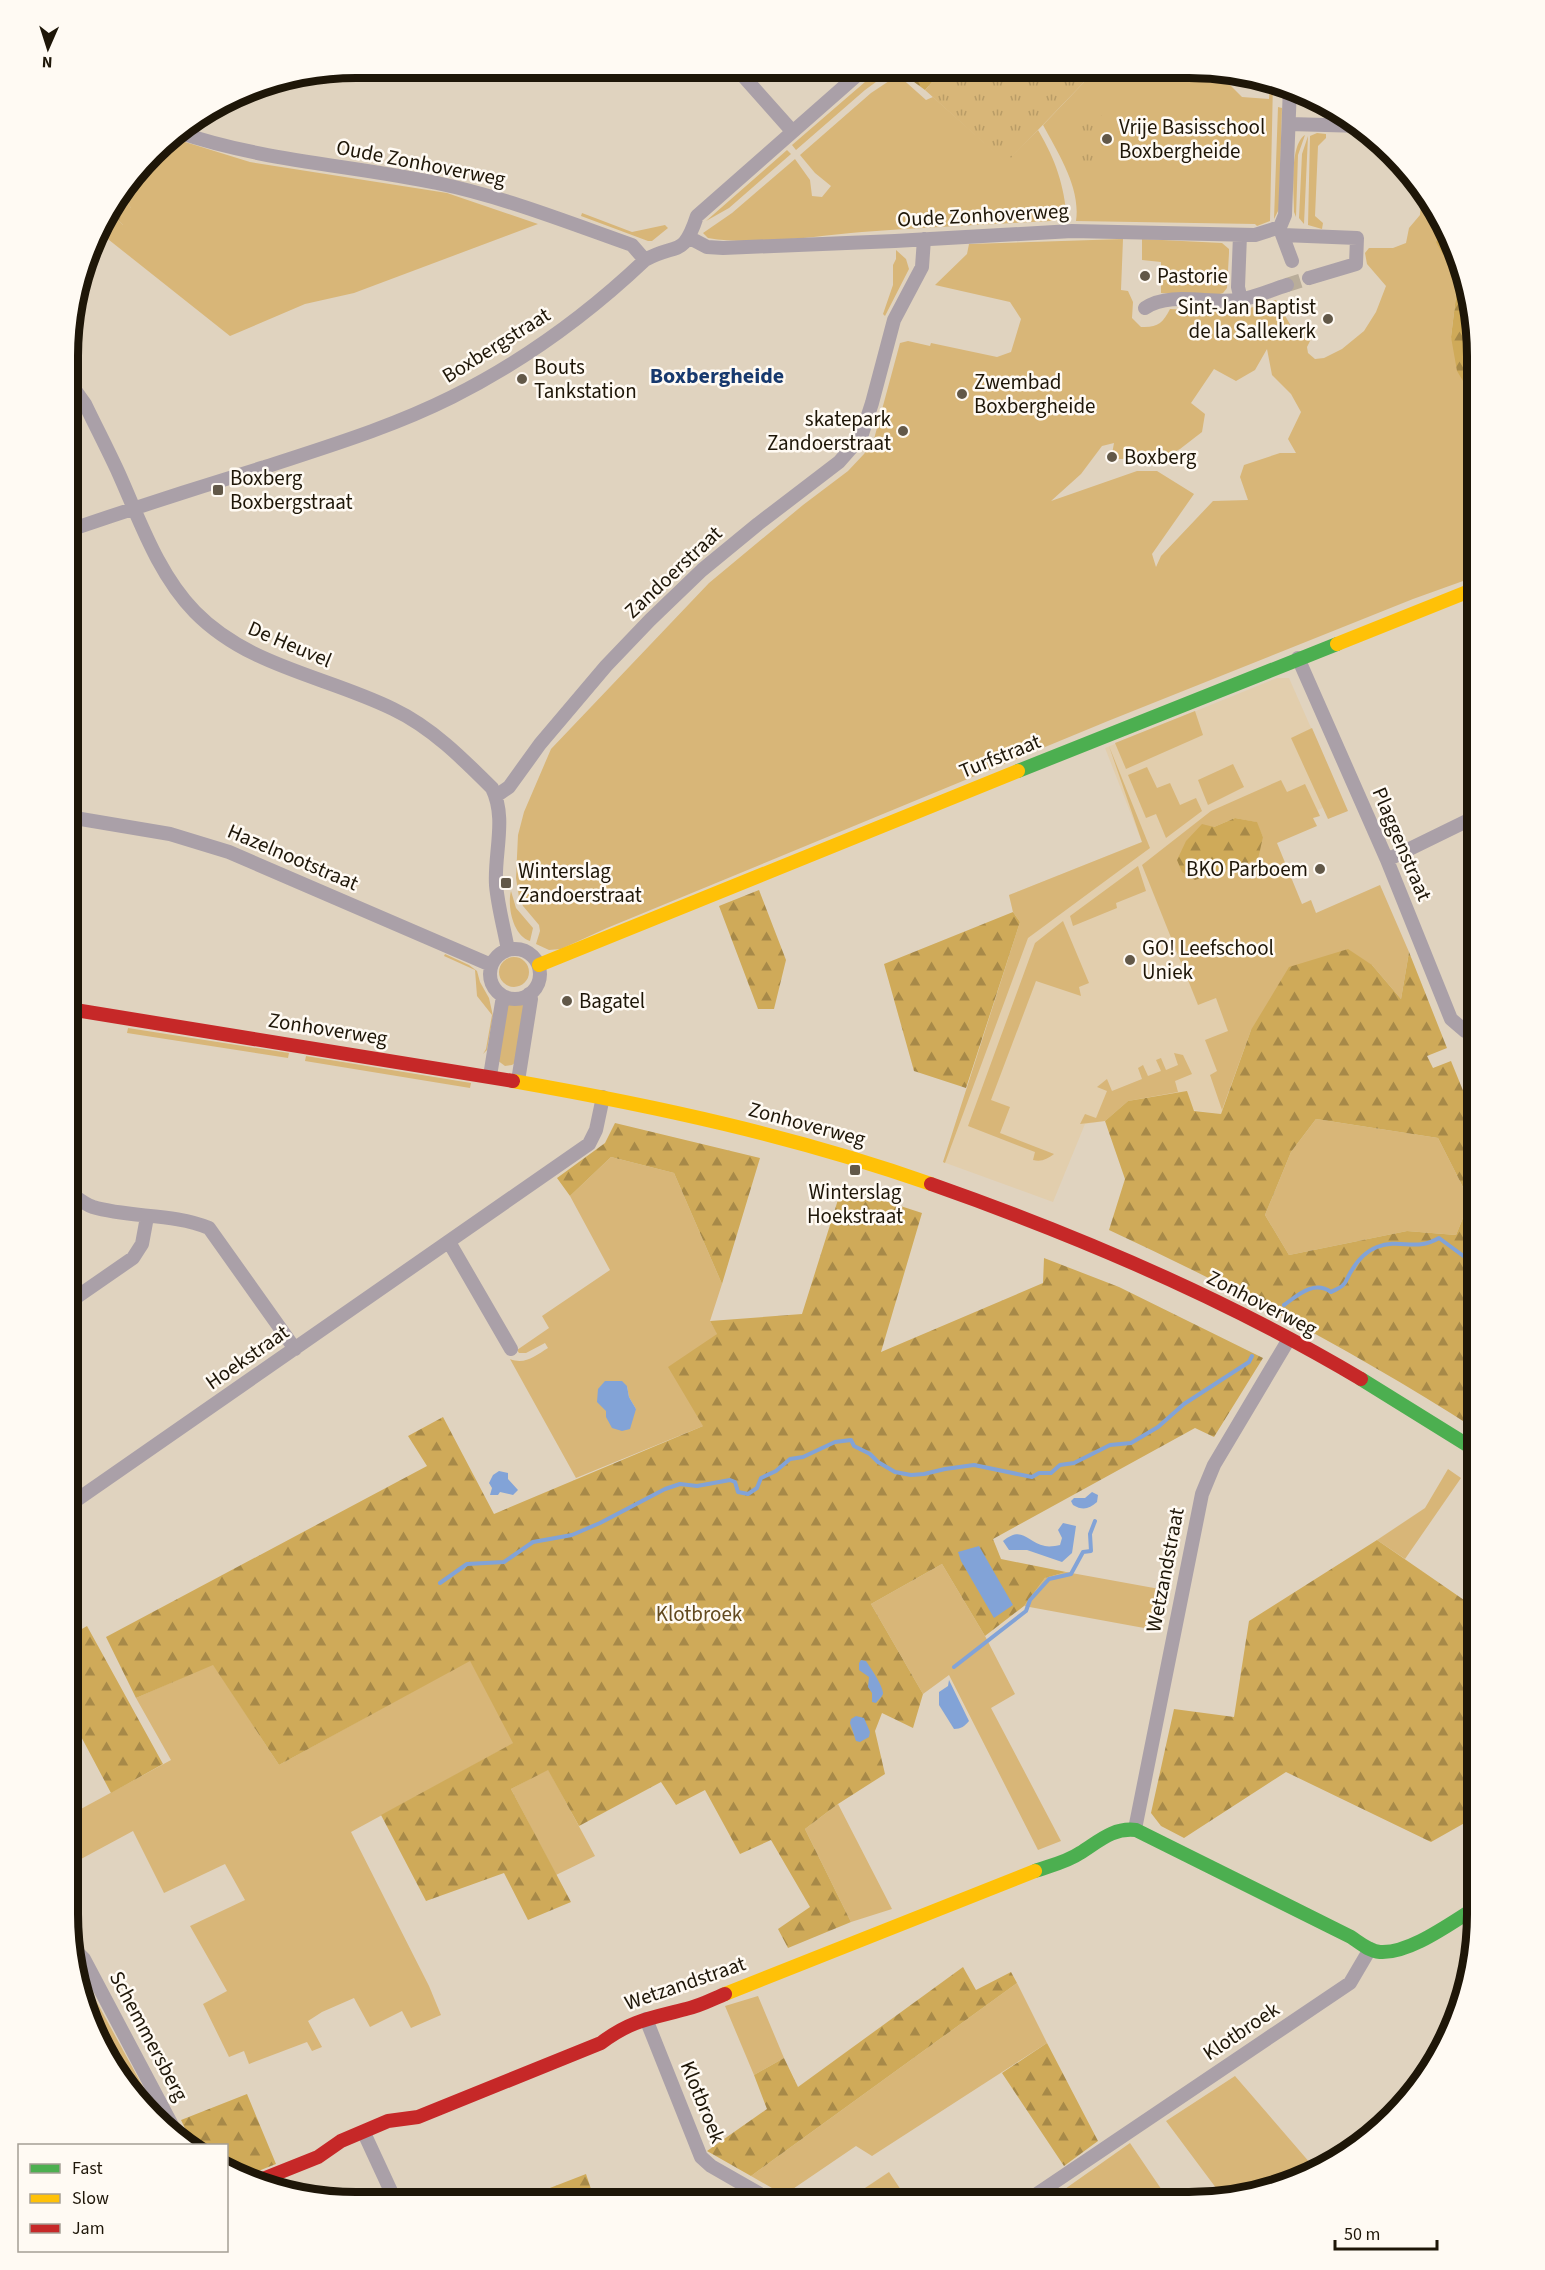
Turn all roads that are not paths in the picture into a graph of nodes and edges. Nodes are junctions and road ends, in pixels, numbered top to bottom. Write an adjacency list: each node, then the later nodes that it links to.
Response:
1 (745, 78): 6 (street)
2 (854, 78): 6 (street)
3 (1290, 97): 4 (street)
4 (1289, 124): 5 (street); 8 (street)
5 (1345, 126)
6 (792, 131): 10 (street)
7 (187, 135): 12 (street, Oude Zonhoverweg)
8 (1281, 231): 9 (street, Oude Zonhoverweg); 13 (street); 14 (street, Oude Zonhoverweg)
9 (1240, 235): 11 (street, Oude Zonhoverweg); 16 (street)
10 (690, 238): 11 (street, Oude Zonhoverweg); 12 (street, Boxbergstraat)
11 (924, 239): 23 (street, Zandoerstraat)
12 (645, 260): 19 (street, Boxbergstraat)
13 (1292, 261)
14 (1309, 278)
15 (1287, 285): 16 (street)
16 (1241, 300): 17 (street)
17 (1145, 308)
18 (78, 394): 19 (street, De Heuvel)
19 (134, 508): 20 (street, Boxbergstraat); 23 (street, De Heuvel)
20 (78, 527)
21 (1467, 592): 22 (street, Turfstraat)
22 (1298, 658): 26 (street, Plaggenstraat); 29 (street, Turfstraat)
23 (496, 796): 27 (street)
24 (78, 819): 28 (street, Hazelnootstraat)
25 (1467, 821): 26 (street)
26 (1387, 860): 33 (street, Plaggenstraat)
27 (508, 950): 28 (street); 29 (street)
28 (492, 965): 31 (street)
29 (538, 965): 30 (street)
30 (529, 994): 31 (street); 35 (street)
31 (503, 996): 34 (street)
32 (78, 1009): 34 (street, Zonhoverweg)
33 (1467, 1031)
34 (490, 1076): 35 (street, Zonhoverweg)
35 (518, 1081): 36 (street, Zonhoverweg)
36 (603, 1097): 39 (street, Hoekstraat); 41 (street, Zonhoverweg)
37 (78, 1198): 38 (street)
38 (147, 1217): 40 (street); 42 (street)
39 (449, 1242): 42 (street, Hoekstraat); 43 (street)
40 (78, 1296)
41 (1289, 1339): 44 (street, Zonhoverweg); 46 (street, Wetzandstraat)
42 (295, 1349): 45 (street, Hoekstraat)
43 (511, 1349)
44 (1467, 1445)
45 (78, 1499)
46 (1135, 1829): 48 (street); 50 (street, Wetzandstraat)
47 (1467, 1913): 48 (street)
48 (1370, 1949): 56 (street, Klotbroek)
49 (81, 1956): 51 (street, Schemmersberg)
50 (646, 2019): 52 (street, Wetzandstraat); 55 (street, Klotbroek)
51 (169, 2120)
52 (364, 2133): 53 (street, Wetzandstraat); 54 (street)
53 (268, 2177)
54 (391, 2192)
55 (756, 2192)
56 (1040, 2192)

